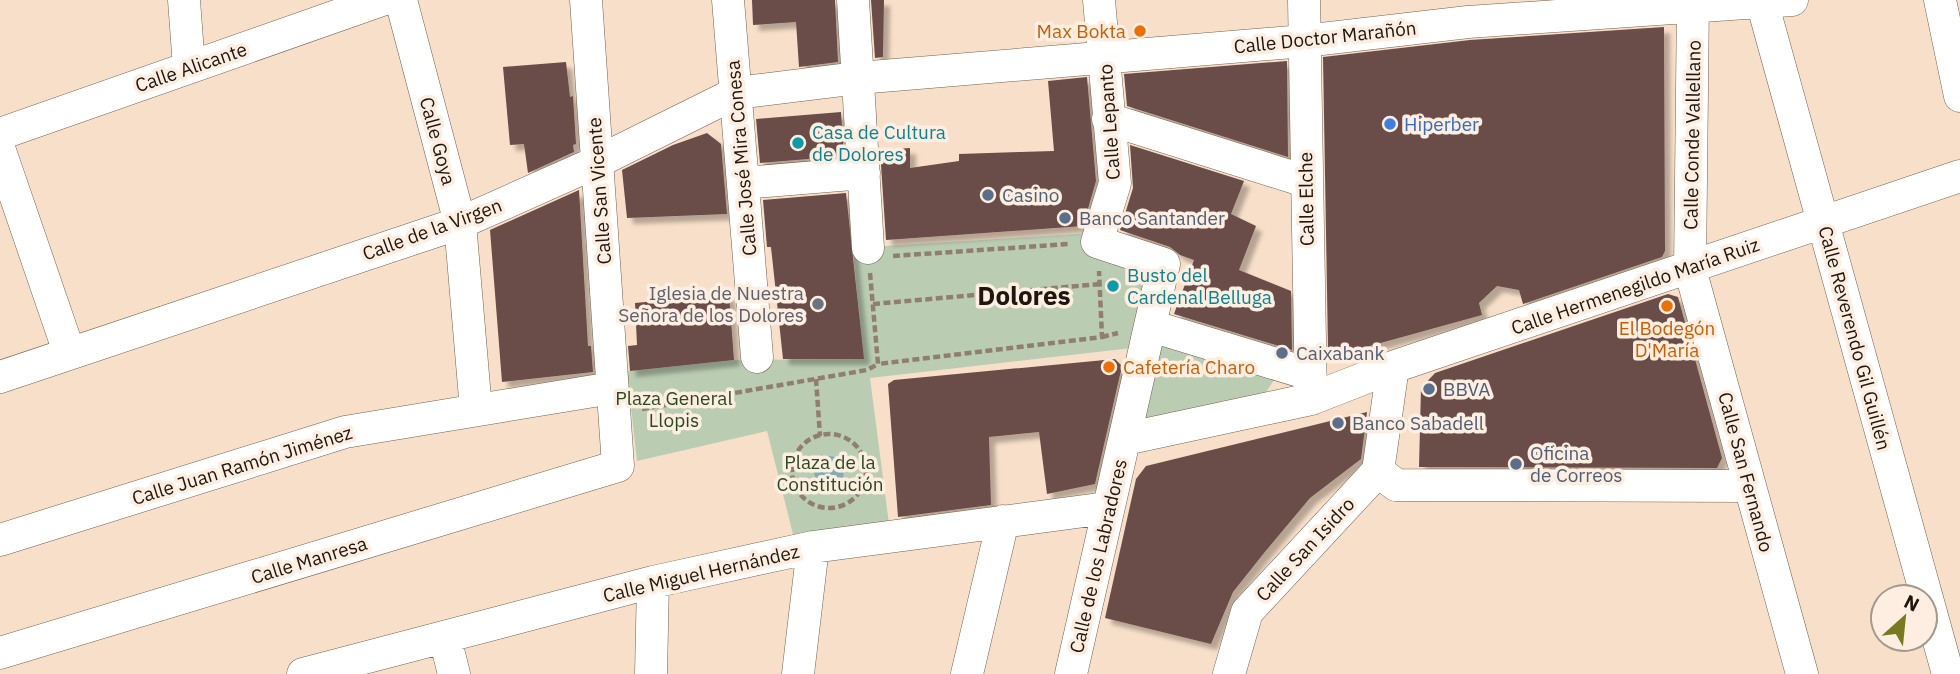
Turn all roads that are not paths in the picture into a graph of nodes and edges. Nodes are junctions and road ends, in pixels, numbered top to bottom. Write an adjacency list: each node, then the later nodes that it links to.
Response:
1 (184, 0): 15 (street)
2 (382, 0): 15 (street, Calle Alicante)
3 (401, 0): 28 (street, Calle Goya)
4 (586, 0): 22 (street, Calle San Vicente)
5 (728, 0): 17 (street, Calle José Mira Conesa)
6 (853, 0): 16 (street)
7 (1099, 0): 14 (street, Calle Lepanto)
8 (1304, 0): 13 (street, Calle Elche)
9 (1940, 0): 18 (street)
10 (1777, 1): 11 (street, Calle Doctor Marañón); 27 (street, Calle Reverendo Gil Guillén)
11 (1693, 4): 12 (street, Calle Doctor Marañón); 31 (street, Calle Conde Vallellano)
12 (1467, 11): 13 (street, Calle Doctor Marañón)
13 (1304, 41): 14 (street, Calle Doctor Marañón); 25 (street, Calle Elche)
14 (1104, 56): 16 (street, Calle Doctor Marañón); 19 (street, Calle Lepanto)
15 (189, 67): 20 (street, Calle Alicante)
16 (858, 78): 17 (street, Calle de la Virgen); 23 (street)
17 (736, 93): 22 (street, Calle de la Virgen); 26 (street, Calle José Mira Conesa)
18 (1960, 96)
19 (1108, 119): 25 (street); 29 (street, Calle Lepanto)
20 (0, 134)
21 (0, 151): 33 (street)
22 (597, 162): 28 (street, Calle de la Virgen); 38 (street, Calle San Vicente)
23 (864, 173): 26 (street); 30 (street)
24 (1960, 176): 27 (street, Calle Hermenegildo María Ruiz)
25 (1305, 181): 37 (street, Calle Elche)
26 (743, 183): 34 (street, Calle José Mira Conesa)
27 (1824, 222): 31 (street, Calle Hermenegildo María Ruiz); 59 (street, Calle Reverendo Gil Guillén)
28 (460, 223): 33 (street, Calle de la Virgen); 39 (street, Calle Goya)
29 (1097, 242): 32 (street, Calle de los Labradores)
30 (869, 253)
31 (1690, 269): 35 (street, Calle Hermenegildo María Ruiz); 43 (street, Calle San Fernando)
32 (1151, 326): 37 (street); 40 (street, Calle de los Labradores)
33 (69, 352): 36 (street, Calle de la Virgen)
34 (757, 357)
35 (1393, 367): 37 (street, Calle Hermenegildo María Ruiz); 42 (street)
36 (0, 377)
37 (1310, 386): 40 (street, Calle Hermenegildo María Ruiz)
38 (622, 399): 39 (street, Calle Juan Ramón Jiménez); 41 (street, Calle San Vicente)
39 (476, 410): 46 (street, Calle Juan Ramón Jiménez)
40 (1125, 439): 44 (street, Calle de los Labradores)
41 (618, 466): 50 (street, Calle Manresa)
42 (1378, 471): 43 (street); 57 (street, Calle San Isidro)
43 (1749, 486): 58 (street, Calle San Fernando)
44 (1107, 508): 45 (street, Calle Miguel Hernández); 56 (street, Calle de los Labradores)
45 (1003, 521): 47 (street, Calle Miguel Hernández); 55 (street)
46 (0, 540)
47 (813, 547): 48 (street, Calle Miguel Hernández); 54 (street)
48 (653, 582): 49 (street, Calle Miguel Hernández); 53 (street)
49 (445, 638): 51 (street, Calle Miguel Hernández); 52 (street)
50 (3, 644)
51 (303, 674)
52 (454, 674)
53 (651, 674)
54 (798, 674)
55 (967, 674)
56 (1071, 674)
57 (1229, 674)
58 (1802, 674)
59 (1948, 674)

